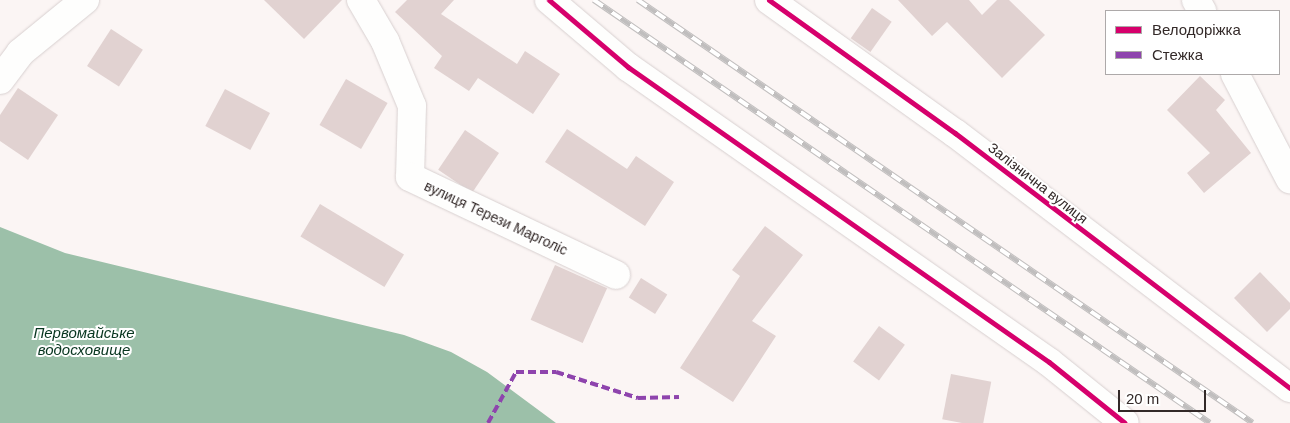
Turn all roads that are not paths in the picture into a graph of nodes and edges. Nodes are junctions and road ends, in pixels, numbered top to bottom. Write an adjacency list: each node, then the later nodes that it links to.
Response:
1 (85, 0): 6 (street)
2 (361, 0): 8 (street, вулиця Терези Марголіс)
3 (549, 0): 10 (street)
4 (769, 0): 9 (street, Залізнична вулиця)
5 (1236, 75): 7 (street)
6 (0, 80)
7 (1290, 179)
8 (616, 275)
9 (1290, 388)
10 (1125, 423)

